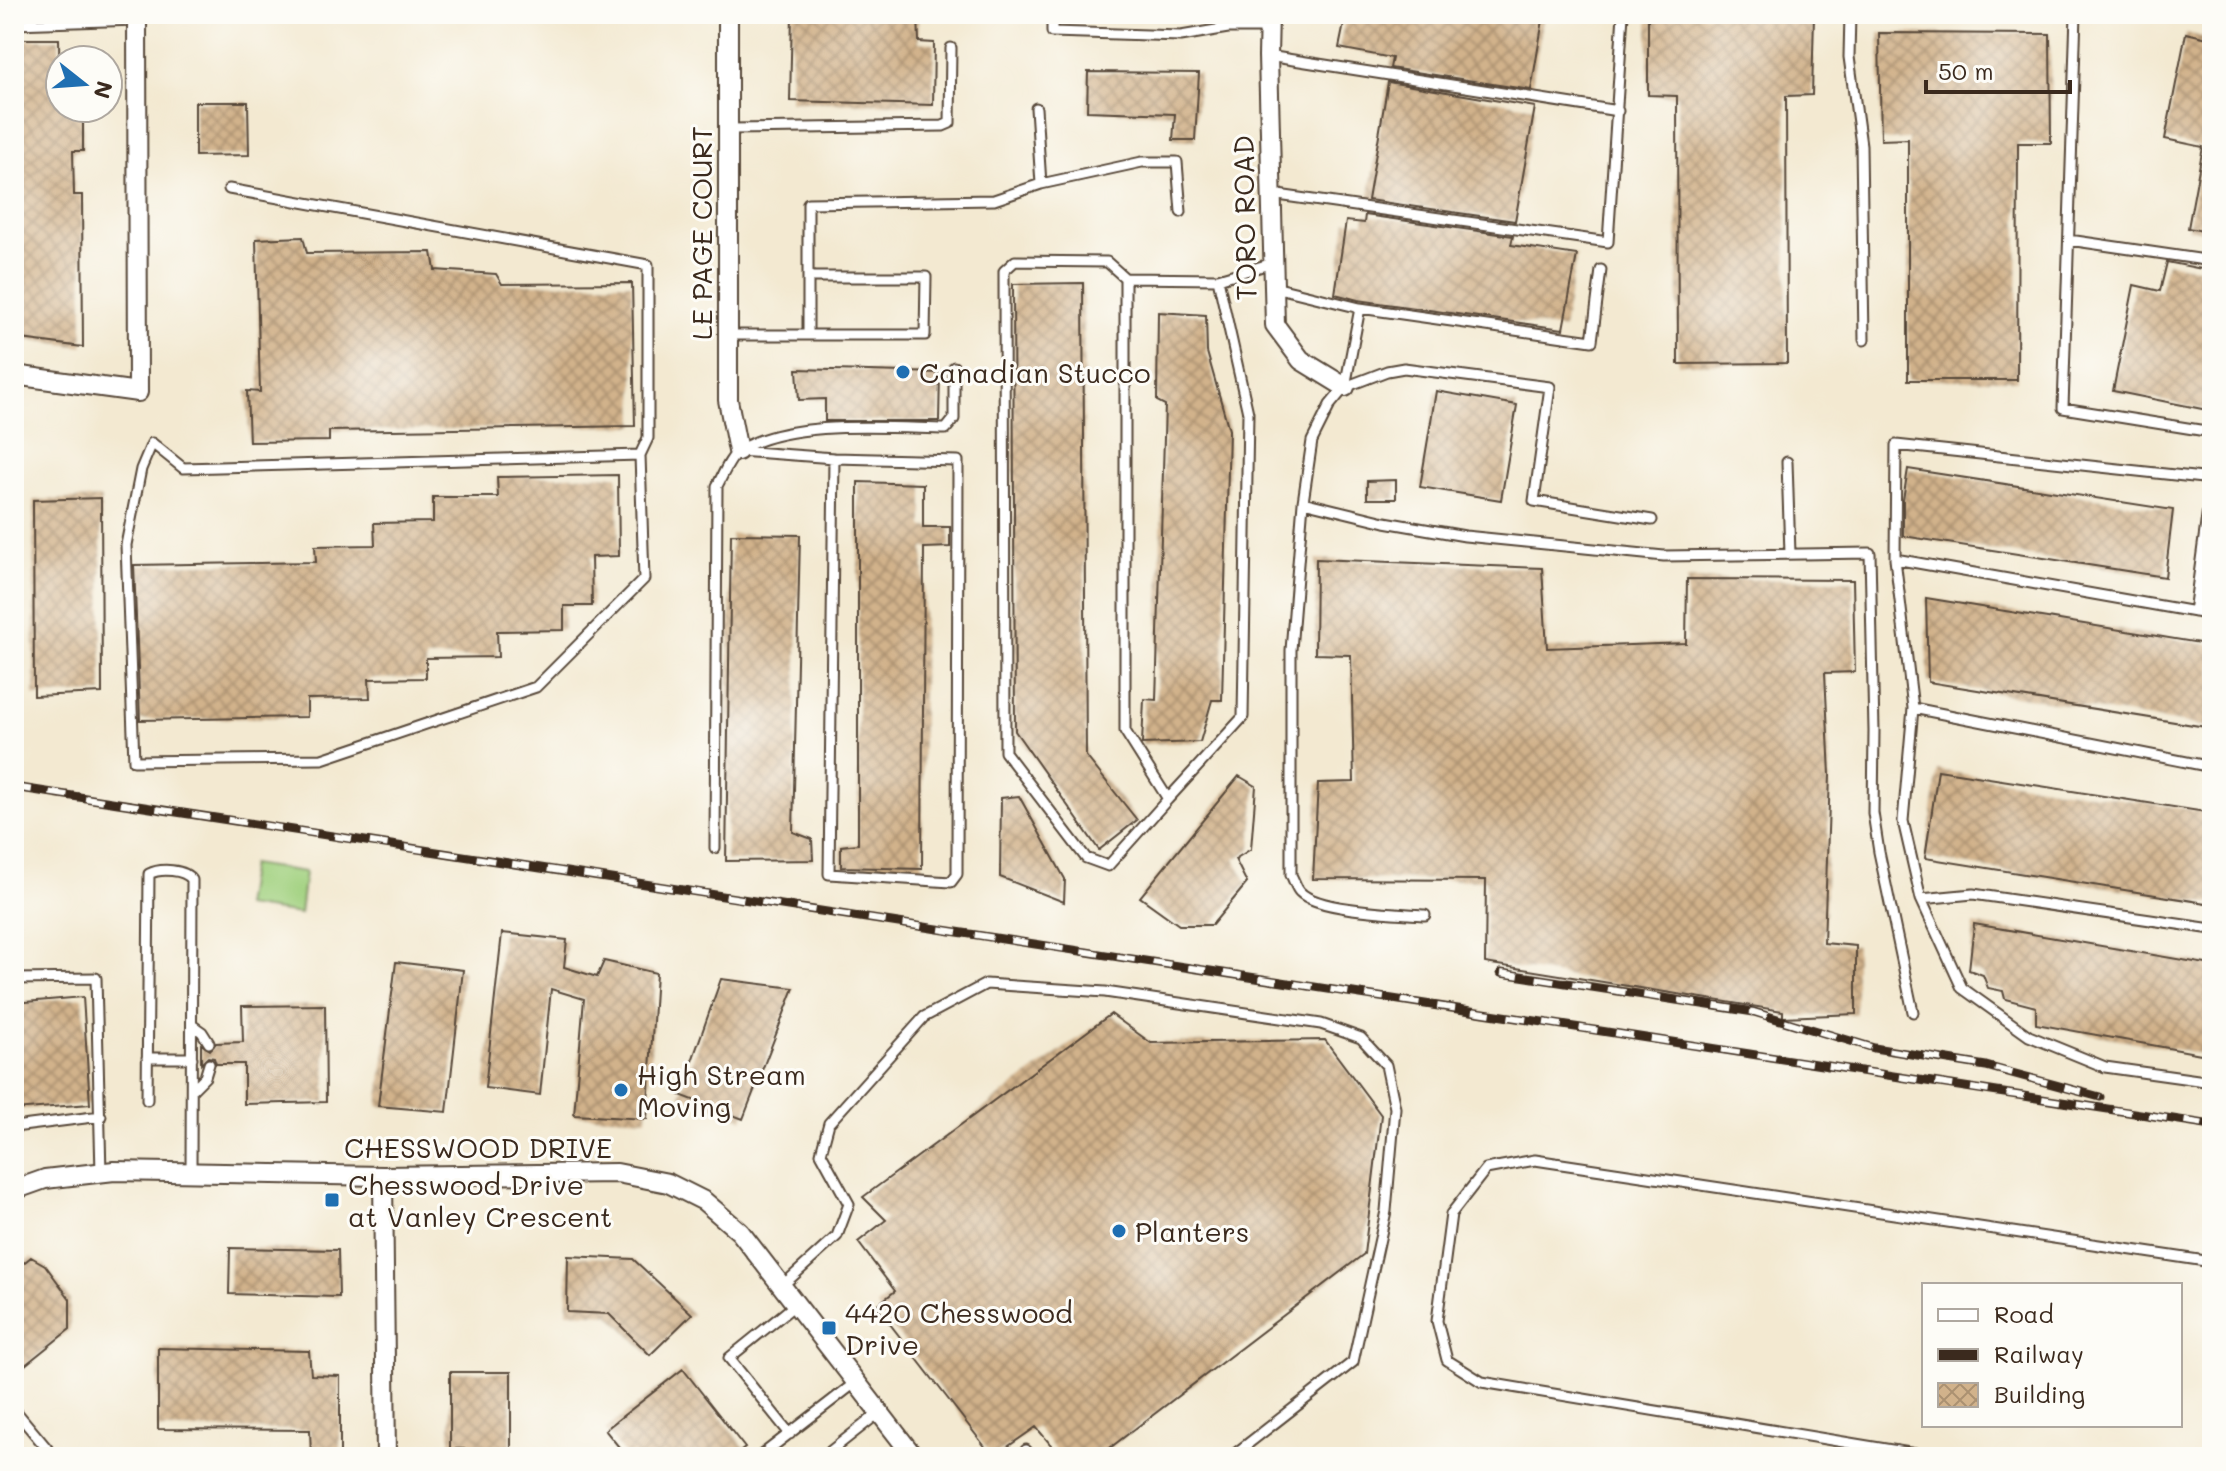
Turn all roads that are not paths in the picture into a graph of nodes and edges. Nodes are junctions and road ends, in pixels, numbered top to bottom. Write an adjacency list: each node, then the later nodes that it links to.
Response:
1 (728, 14): 16 (street, LE PAGE COURT)
2 (1052, 14): 11 (lane)
3 (1228, 14): 11 (lane)
4 (1623, 14): 15 (lane)
5 (1850, 14): 32 (lane)
6 (2076, 14): 21 (lane)
7 (137, 17): 8 (lane); 34 (street)
8 (84, 18): 10 (lane)
9 (1269, 21): 11 (lane); 13 (street, TORO ROAD)
10 (14, 24)
11 (1228, 28)
12 (951, 48): 16 (lane)
13 (1268, 56): 15 (lane); 19 (street, TORO ROAD)
14 (1036, 108): 17 (lane)
15 (1618, 111): 19 (lane)
16 (729, 129): 30 (street, LE PAGE COURT)
17 (1041, 184): 20 (lane); 25 (lane)
18 (229, 189): 38 (lane)
19 (1271, 194): 23 (street, TORO ROAD)
20 (1181, 212)
21 (2069, 240): 22 (lane); 36 (lane)
22 (2212, 261)
23 (1273, 263): 27 (lane); 28 (street, TORO ROAD)
24 (1601, 270): 29 (lane)
25 (808, 277): 31 (lane); 31 (lane)
26 (1125, 278): 27 (lane); 51 (lane); 51 (lane)
27 (1218, 279): 51 (lane)
28 (1274, 287): 29 (lane); 35 (street, TORO ROAD)
29 (1360, 308): 35 (lane)
30 (729, 335): 31 (lane); 37 (street, LE PAGE COURT)
31 (808, 335)
32 (1864, 340)
33 (954, 367): 37 (lane)
34 (14, 375)
35 (1345, 387): 43 (lane); 44 (lane)
36 (2212, 432)
37 (738, 451): 39 (lane); 52 (lane)
38 (640, 455): 38 (lane)
39 (834, 458): 39 (lane)
40 (1787, 462): 45 (lane)
41 (2212, 479): 46 (lane)
42 (2212, 501): 47 (lane)
43 (1303, 502): 45 (lane); 54 (lane)
44 (1652, 520)
45 (1790, 554): 57 (lane)
46 (1895, 559): 47 (lane); 49 (lane)
47 (2194, 612): 48 (lane)
48 (2212, 615)
49 (1913, 708): 50 (lane); 53 (lane)
50 (2212, 767)
51 (1168, 799)
52 (715, 848)
53 (1921, 899): 55 (lane); 63 (lane)
54 (1425, 915)
55 (2212, 929)
56 (14, 979): 66 (lane)
57 (1913, 1012)
58 (192, 1025): 59 (lane); 60 (lane); 61 (lane)
59 (209, 1043)
60 (147, 1058): 61 (lane); 65 (lane)
61 (192, 1058): 64 (lane)
62 (209, 1064): 64 (lane)
63 (2212, 1082)
64 (193, 1089): 69 (lane)
65 (147, 1100)
66 (101, 1116): 67 (lane); 68 (lane)
67 (14, 1127)
68 (101, 1173): 69 (street, CHESSWOOD DRIVE); 71 (street, CHESSWOOD DRIVE)
69 (191, 1173): 70 (street, CHESSWOOD DRIVE)
70 (383, 1176): 73 (street, CHESSWOOD DRIVE); 80 (street)
71 (14, 1190)
72 (2212, 1262): 85 (lane)
73 (782, 1286): 74 (street, CHESSWOOD DRIVE); 84 (lane)
74 (796, 1304): 75 (street, CHESSWOOD DRIVE); 78 (lane)
75 (856, 1382): 77 (street, CHESSWOOD DRIVE); 78 (lane)
76 (14, 1409): 79 (lane)
77 (880, 1412): 82 (lane); 83 (street, CHESSWOOD DRIVE)
78 (790, 1434): 81 (lane)
79 (54, 1457)
80 (386, 1457)
81 (759, 1457)
82 (823, 1457)
83 (914, 1457)
84 (1231, 1457)
85 (1934, 1457)

